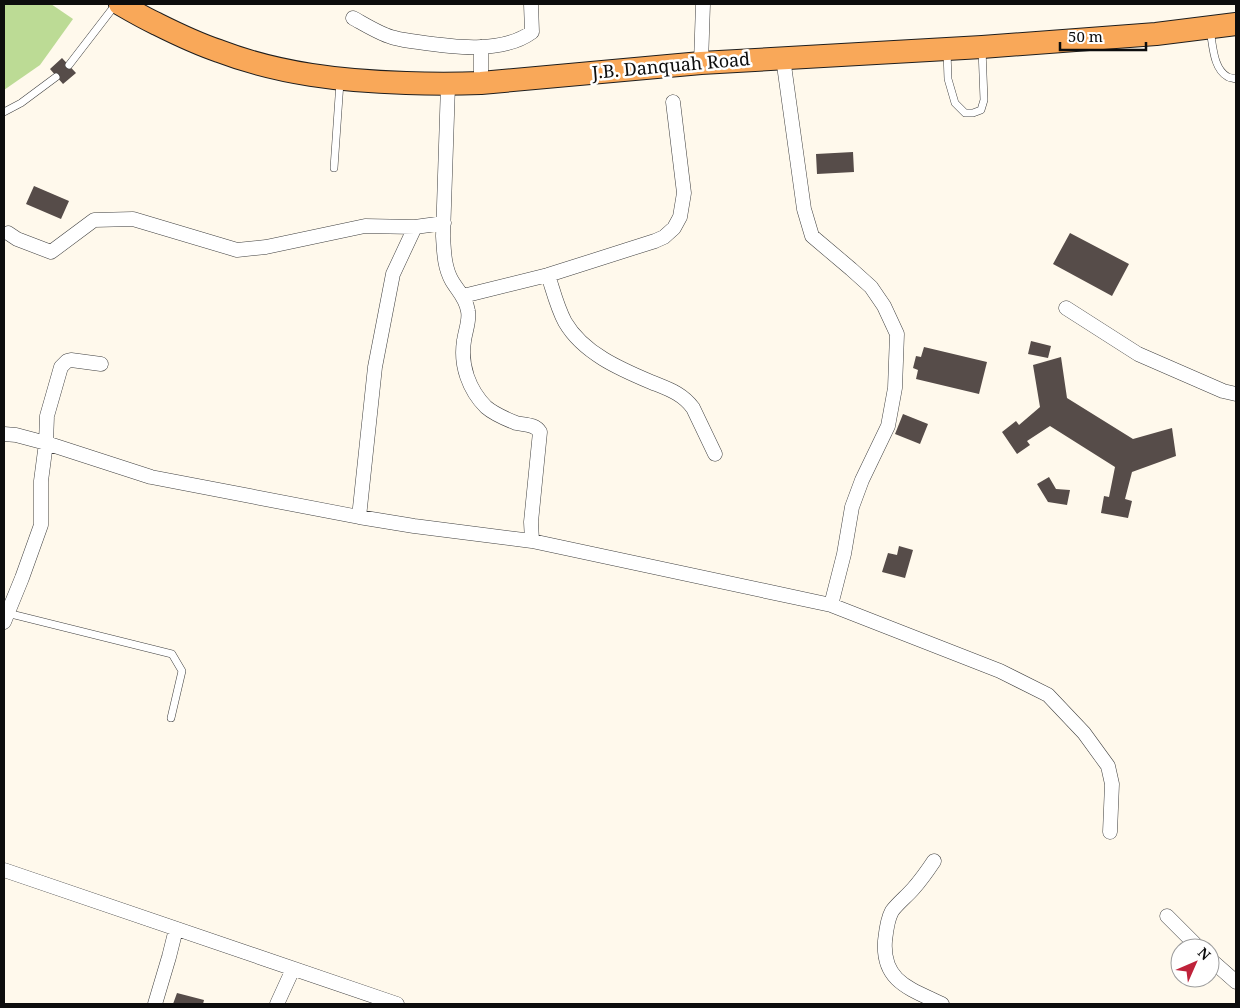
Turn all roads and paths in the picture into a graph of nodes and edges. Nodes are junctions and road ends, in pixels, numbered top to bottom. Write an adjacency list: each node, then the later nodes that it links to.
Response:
1 (531, 4): 7 (street)
2 (703, 4): 11 (street)
3 (126, 5): 12 (lane); 15 (highway, J.B. Danquah Road)
4 (353, 18): 7 (street)
5 (1236, 24): 6 (highway, J.B. Danquah Road)
6 (1210, 28): 8 (highway, J.B. Danquah Road); 14 (lane)
7 (481, 47): 16 (street)
8 (982, 47): 9 (highway, J.B. Danquah Road); 9 (lane)
9 (947, 49): 10 (highway, J.B. Danquah Road)
10 (783, 58): 11 (highway, J.B. Danquah Road); 34 (street)
11 (701, 63): 16 (highway, J.B. Danquah Road)
12 (69, 65)
13 (56, 77): 19 (lane)
14 (1236, 79)
15 (340, 80): 17 (highway, J.B. Danquah Road); 20 (lane)
16 (482, 83): 17 (highway, J.B. Danquah Road)
17 (448, 85): 21 (street)
18 (673, 102): 24 (street)
19 (4, 112)
20 (334, 168)
21 (444, 223): 22 (street); 25 (street)
22 (415, 227): 23 (street); 32 (street)
23 (8, 233)
24 (548, 275): 25 (street); 31 (street)
25 (463, 296): 33 (street)
26 (1066, 308): 28 (street)
27 (101, 364): 30 (street)
28 (1236, 394)
29 (4, 434): 30 (street)
30 (46, 443): 32 (street); 35 (street)
31 (715, 454)
32 (360, 517): 33 (street)
33 (532, 541): 34 (street)
34 (831, 605): 37 (street)
35 (5, 618): 36 (lane)
36 (171, 718)
37 (1110, 832)
38 (934, 860): 49 (street)
39 (4, 870): 41 (street)
40 (1167, 916): 42 (street)
41 (176, 929): 44 (street); 46 (street)
42 (1189, 938)
43 (1220, 968): 45 (street)
44 (293, 969): 47 (street); 48 (street)
45 (1236, 982)
46 (155, 1004)
47 (277, 1004)
48 (398, 1004)
49 (942, 1004)

